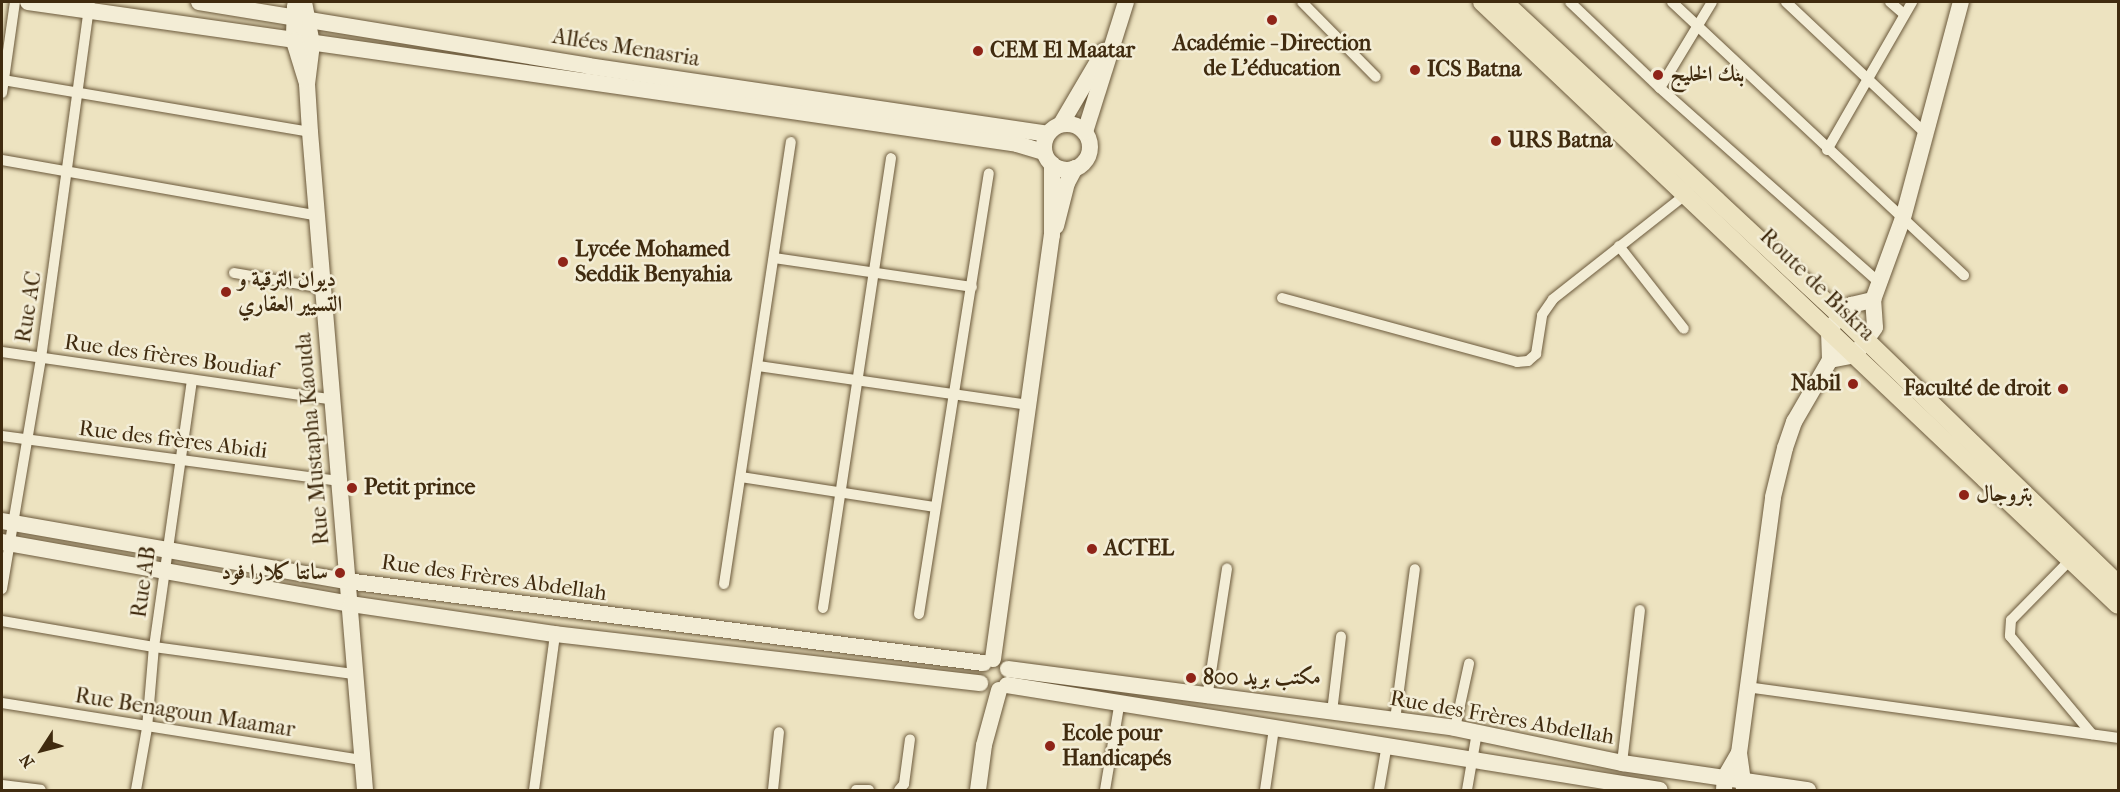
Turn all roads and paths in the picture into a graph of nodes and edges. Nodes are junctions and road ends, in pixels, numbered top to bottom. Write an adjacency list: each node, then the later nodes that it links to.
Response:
1 (15, 2): 26 (street)
2 (28, 2): 16 (main road)
3 (199, 2): 17 (main road, Allées Menasria)
4 (304, 2): 19 (main road, Rue Mustapha Kaouda)
5 (1126, 2): 20 (main road)
6 (1302, 2): 25 (street)
7 (1482, 2): 45 (main road, Route de Biskra)
8 (1504, 2): 45 (main road, Route de Biskra)
9 (1570, 2): 28 (street)
10 (1672, 2): 21 (street)
11 (1712, 2): 21 (street)
12 (1786, 2): 24 (street)
13 (1890, 2): 18 (street)
14 (1912, 2): 18 (street)
15 (1961, 2): 35 (main road)
16 (89, 7): 22 (main road); 30 (street, Rue AC)
17 (294, 9): 19 (main road, Allées Menasria); 22 (main road, Rue Mustapha Kaouda)
18 (1904, 14): 24 (street)
19 (310, 19): 23 (main road, Rue Mustapha Kaouda); 31 (main road, Allées Menasria)
20 (1119, 24): 32 (main road); 34 (main road)
21 (1697, 25): 28 (street); 38 (street)
22 (294, 42): 23 (main road); 27 (main road, Rue Mustapha Kaouda)
23 (312, 44): 27 (main road, Rue Mustapha Kaouda); 31 (main road)
24 (1868, 76): 35 (street); 38 (street)
25 (1376, 77)
26 (3, 80): 29 (street); 30 (street)
27 (307, 84): 33 (main road, Rue Mustapha Kaouda)
28 (1660, 88): 54 (street)
29 (2, 93)
30 (79, 93): 33 (street); 43 (street, Rue AC)
31 (732, 94): 36 (main road, Allées Menasria); 40 (main road)
32 (1060, 124): 34 (main road); 36 (main road)
33 (310, 132): 46 (main road, Rue Mustapha Kaouda)
34 (1085, 132): 42 (main road)
35 (1926, 134): 47 (main road)
36 (1047, 135): 40 (main road)
37 (791, 142): 50 (street)
38 (1827, 150): 47 (street)
39 (891, 158): 52 (street)
40 (1048, 158): 42 (main road); 48 (main road)
41 (2, 160): 43 (street)
42 (1075, 168): 48 (main road)
43 (69, 173): 46 (street); 64 (street, Rue AC)
44 (989, 174): 55 (street)
45 (1693, 189): 49 (street); 59 (main road, Route de Biskra); 61 (main road, Route de Biskra)
46 (318, 216): 56 (main road, Rue Mustapha Kaouda)
47 (1903, 218): 53 (street); 54 (main road)
48 (1052, 235): 71 (main road)
49 (1619, 246): 57 (street); 60 (street)
50 (774, 258): 52 (street); 66 (street)
51 (234, 273): 56 (street)
52 (874, 273): 55 (street); 68 (street)
53 (1964, 274)
54 (1881, 284): 58 (main road)
55 (972, 287): 69 (street)
56 (322, 288): 70 (main road, Rue Mustapha Kaouda)
57 (1282, 298)
58 (1874, 300): 59 (main road); 62 (main road)
59 (1840, 315): 61 (main road); 62 (main road, Route de Biskra)
60 (1684, 329)
61 (1829, 330): 62 (main road, Route de Biskra); 65 (main road)
62 (1861, 348): 65 (main road); 81 (main road, Route de Biskra); 83 (main road, Route de Biskra)
63 (2, 352): 64 (street, Rue des frères Boudiaf)
64 (41, 358): 67 (street, Rue des frères Boudiaf); 73 (street, Rue AC)
65 (1830, 360): 104 (main road)
66 (758, 366): 68 (street); 75 (street)
67 (192, 380): 70 (street, Rue des frères Boudiaf); 74 (street, Rue AB)
68 (858, 381): 69 (street); 77 (street)
69 (954, 394): 71 (street); 78 (street)
70 (334, 400): 76 (main road, Rue Mustapha Kaouda)
71 (1027, 405): 100 (main road)
72 (2, 436): 73 (street, Rue des frères Abidi)
73 (25, 440): 74 (street, Rue des frères Abidi); 79 (street, Rue AC)
74 (182, 462): 76 (street, Rue des frères Abidi); 82 (street, Rue AB)
75 (741, 477): 77 (street); 88 (street)
76 (340, 481): 87 (main road, Rue Mustapha Kaouda)
77 (841, 493): 78 (street); 93 (street)
78 (934, 507): 95 (street)
79 (6, 521): 80 (street, Rue AC); 82 (main road, Rue des Frères Abdellah)
80 (5, 543): 86 (main road, Rue des Frères Abdellah); 90 (street, Rue AC)
81 (2084, 548): 83 (street); 89 (main road, Route de Biskra)
82 (168, 552): 86 (street, Rue AB); 87 (main road, Rue des Frères Abdellah)
83 (2069, 560): 92 (main road, Route de Biskra); 115 (street)
84 (1227, 569): 105 (street)
85 (1415, 569): 109 (street)
86 (166, 572): 91 (main road, Rue des Frères Abdellah); 99 (street, Rue AB)
87 (347, 581): 91 (main road, Rue Mustapha Kaouda); 100 (main road, Rue des Frères Abdellah)
88 (724, 584)
89 (2118, 584)
90 (2, 589)
91 (351, 604): 97 (main road, Rue des Frères Abdellah); 102 (main road, Rue Mustapha Kaouda)
92 (2118, 605)
93 (823, 608)
94 (1640, 610): 122 (street)
95 (919, 614)
96 (2, 621): 99 (street)
97 (555, 634): 103 (main road, Rue des Frères Abdellah); 129 (street)
98 (1341, 637): 108 (street)
99 (154, 647): 102 (street); 110 (street, Rue AB)
100 (988, 661): 103 (main road); 103 (main road)
101 (1468, 664): 112 (street)
102 (355, 674): 121 (main road, Rue Mustapha Kaouda)
103 (996, 683): 105 (main road, Rue des Frères Abdellah); 107 (main road, Rue des Frères Abdellah); 134 (main road)
104 (1746, 687): 115 (street); 119 (main road)
105 (1207, 698): 108 (main road, Rue des Frères Abdellah)
106 (2, 703): 110 (street, Rue Benagoun Maamar)
107 (1119, 706): 111 (main road, Rue des Frères Abdellah); 135 (street)
108 (1332, 712): 109 (main road, Rue des Frères Abdellah)
109 (1395, 720): 112 (main road, Rue des Frères Abdellah)
110 (147, 728): 121 (street, Rue Benagoun Maamar); 127 (street, Rue AB)
111 (1274, 728): 118 (main road, Rue des Frères Abdellah); 136 (street)
112 (1455, 728): 114 (main road, Rue des Frères Abdellah)
113 (779, 732): 130 (street)
114 (1477, 732): 120 (street); 122 (main road, Rue des Frères Abdellah)
115 (2092, 734): 116 (street)
116 (2118, 738)
117 (910, 739): 133 (street)
118 (1388, 744): 120 (main road, Rue des Frères Abdellah); 137 (street)
119 (1739, 753): 123 (main road); 125 (main road)
120 (1472, 759): 138 (street); 139 (main road, Rue des Frères Abdellah)
121 (362, 760): 128 (main road, Rue Mustapha Kaouda)
122 (1622, 763): 123 (main road, Rue des Frères Abdellah)
123 (1725, 784): 125 (main road, Rue des Frères Abdellah)
124 (2, 785): 126 (street)
125 (1744, 786): 140 (main road, Rue des Frères Abdellah)
126 (41, 790)
127 (136, 790)
128 (365, 790)
129 (534, 790)
130 (773, 790)
131 (856, 790): 132 (street)
132 (869, 790)
133 (899, 790)
134 (978, 790)
135 (1105, 790)
136 (1265, 790)
137 (1379, 790)
138 (1467, 790)
139 (1660, 790)
140 (1808, 790)

